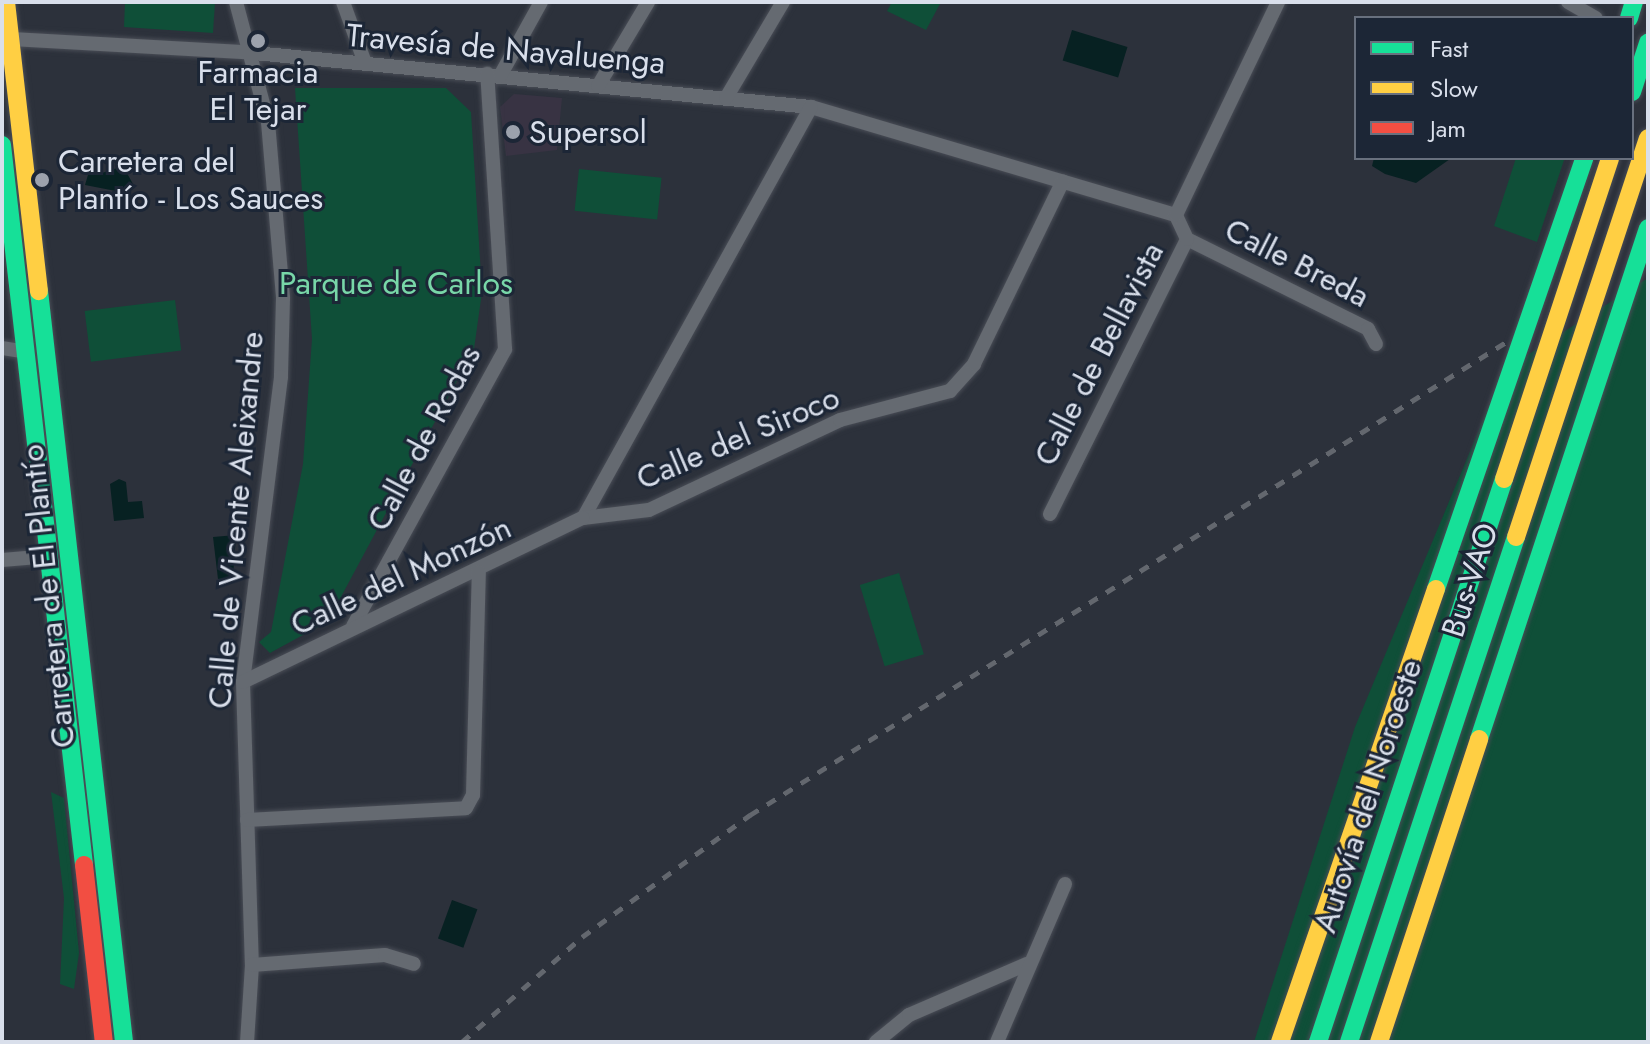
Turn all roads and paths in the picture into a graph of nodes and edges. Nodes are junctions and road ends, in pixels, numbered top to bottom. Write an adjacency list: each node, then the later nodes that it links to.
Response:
1 (6, 2): 10 (main road, Carretera de El Plantío)
2 (236, 2): 12 (street, Calle de Vicente Aleixandre)
3 (343, 2): 13 (street)
4 (541, 2): 14 (street)
5 (648, 2): 15 (street)
6 (783, 2): 17 (street)
7 (1278, 2): 24 (street, Calle de Bellavista)
8 (1568, 2): 9 (street)
9 (1592, 16)
10 (10, 39): 12 (street, Travesía de Navaluenga); 44 (main road, Carretera de El Plantío)
11 (1648, 43): 16 (main road)
12 (249, 54): 13 (street, Travesía de Navaluenga); 37 (street, Calle de Vicente Aleixandre)
13 (365, 63): 14 (street, Travesía de Navaluenga)
14 (494, 75): 15 (street, Travesía de Navaluenga); 36 (street, Calle de Rodas)
15 (598, 86): 17 (street, Travesía de Navaluenga)
16 (1634, 86)
17 (726, 98): 18 (street, Travesía de Navaluenga)
18 (811, 107): 23 (street, Travesía de Navaluenga); 32 (street, Calle del Siroco)
19 (1648, 138): 51 (main road, Bus-VAO)
20 (2, 145): 29 (main road, Carretera de El Plantío)
21 (1583, 160): 48 (main road)
22 (1609, 160): 30 (main road, Autovía del Noroeste)
23 (1063, 181): 24 (street); 32 (street, Calle del Siroco)
24 (1176, 215): 26 (street, Calle de Bellavista)
25 (1648, 228): 52 (main road)
26 (1187, 239): 27 (street, Calle Breda); 31 (street, Calle de Bellavista)
27 (1376, 344)
28 (2, 348): 29 (street)
29 (26, 352): 33 (main road, Carretera de El Plantío)
30 (1511, 454): 49 (main road); 50 (main road, Autovía del Noroeste)
31 (1050, 514)
32 (583, 518): 35 (street, Calle del Monzón)
33 (50, 556): 34 (street); 43 (main road, Carretera de El Plantío)
34 (2, 560)
35 (479, 572): 36 (street, Calle del Monzón); 38 (street)
36 (353, 626): 37 (street, Calle del Monzón)
37 (243, 682): 38 (street, Calle de Vicente Aleixandre)
38 (247, 820): 42 (street, Calle de Vicente Aleixandre)
39 (1065, 884): 41 (street)
40 (414, 964): 42 (street)
41 (1027, 964): 46 (street); 47 (street)
42 (252, 965): 45 (street, Calle de Vicente Aleixandre)
43 (104, 1042)
44 (124, 1042)
45 (247, 1042)
46 (876, 1042)
47 (997, 1042)
48 (1280, 1042)
49 (1289, 1042)
50 (1318, 1042)
51 (1349, 1042)
52 (1379, 1042)

